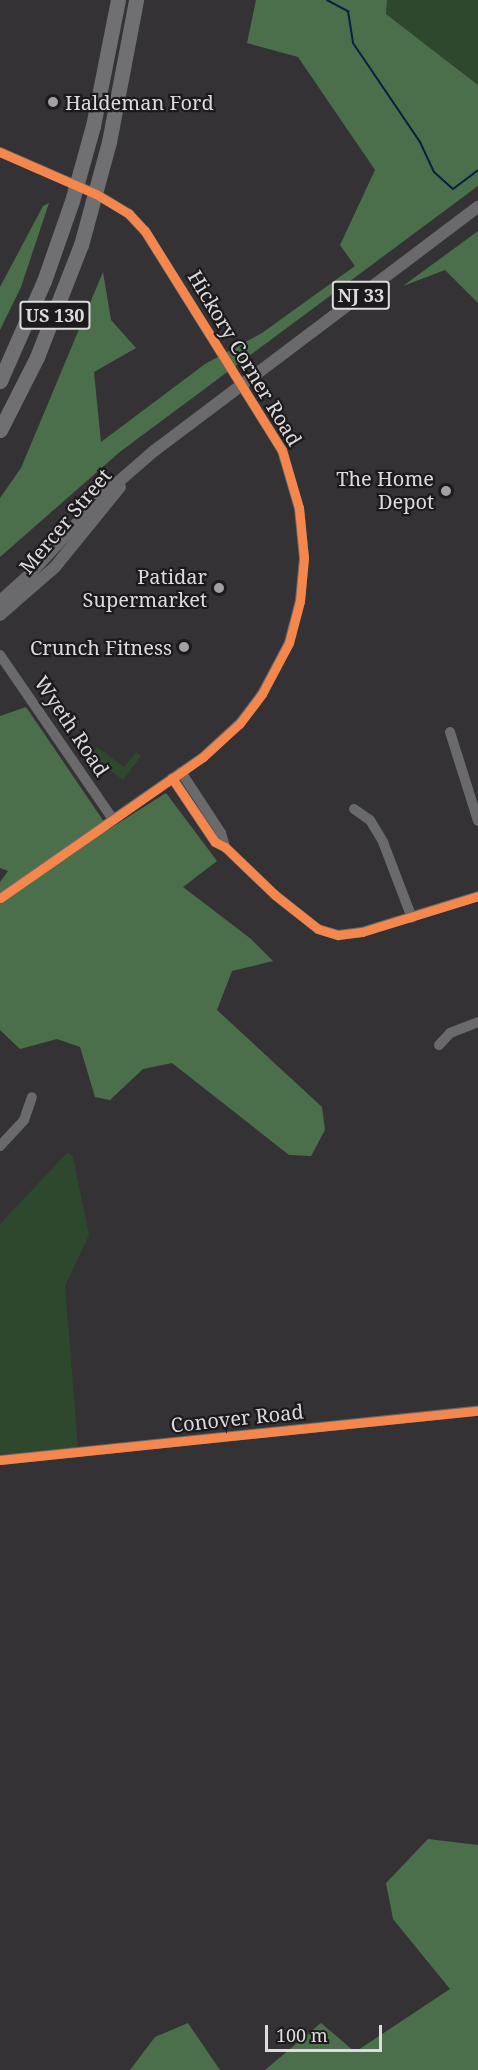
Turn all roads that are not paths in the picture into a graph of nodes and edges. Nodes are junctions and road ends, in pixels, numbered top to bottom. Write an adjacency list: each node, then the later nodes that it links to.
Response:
1 (118, 0): 4 (highway, US 130)
2 (136, 0): 5 (highway, US 130)
3 (0, 152): 4 (street, Hickory Corner Road)
4 (76, 186): 5 (street, Hickory Corner Road); 7 (highway, US 130)
5 (96, 194): 8 (street, Hickory Corner Road); 9 (highway, US 130)
6 (478, 207): 8 (main road, Mercer Street / NJ 33)
7 (0, 381)
8 (243, 383): 10 (main road, Mercer Street / NJ 33); 15 (street, Hickory Corner Road)
9 (0, 430)
10 (130, 474): 11 (main road, Mercer Street / NJ 33); 12 (main road, Mercer Street / NJ 33)
11 (0, 602)
12 (0, 615)
13 (0, 655): 18 (street, Wyeth Road)
14 (450, 732): 16 (street)
15 (177, 775): 18 (street, Hickory Corner Road); 22 (street)
16 (473, 787): 19 (street)
17 (354, 809): 22 (street)
18 (112, 818): 21 (street, Hickory Corner Road)
19 (478, 821)
20 (478, 896): 22 (street)
21 (0, 898)
22 (411, 918)
23 (478, 1022): 24 (street)
24 (439, 1045)
25 (32, 1097): 26 (street)
26 (0, 1146)
27 (478, 1411): 28 (street, Conover Road)
28 (0, 1460)

